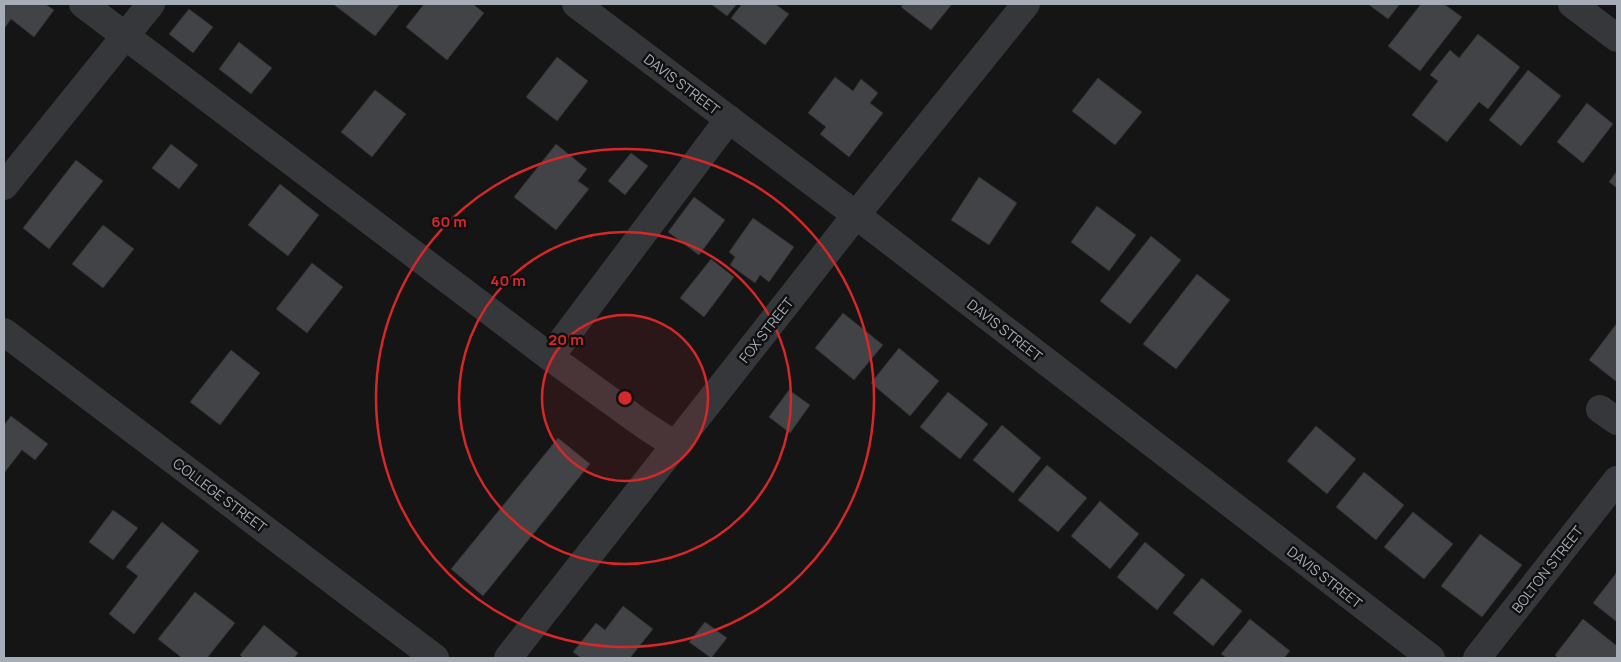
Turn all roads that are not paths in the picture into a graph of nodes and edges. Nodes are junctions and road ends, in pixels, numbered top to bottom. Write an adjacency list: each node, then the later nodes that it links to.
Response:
1 (82, 4): 6 (street)
2 (152, 4): 6 (street)
3 (576, 4): 8 (street, DAVIS STREET)
4 (1026, 4): 10 (street, FOX STREET)
5 (1572, 4): 7 (street)
6 (125, 36): 9 (street); 12 (street)
7 (1617, 38)
8 (729, 119): 10 (street, DAVIS STREET); 12 (street)
9 (4, 186)
10 (856, 215): 13 (street, FOX STREET); 17 (street, DAVIS STREET)
11 (4, 332): 15 (street, COLLEGE STREET)
12 (550, 357): 13 (street)
13 (675, 446): 16 (street, FOX STREET)
14 (1617, 480): 18 (street, BOLTON STREET)
15 (436, 658)
16 (508, 658)
17 (1431, 658)
18 (1477, 658)

